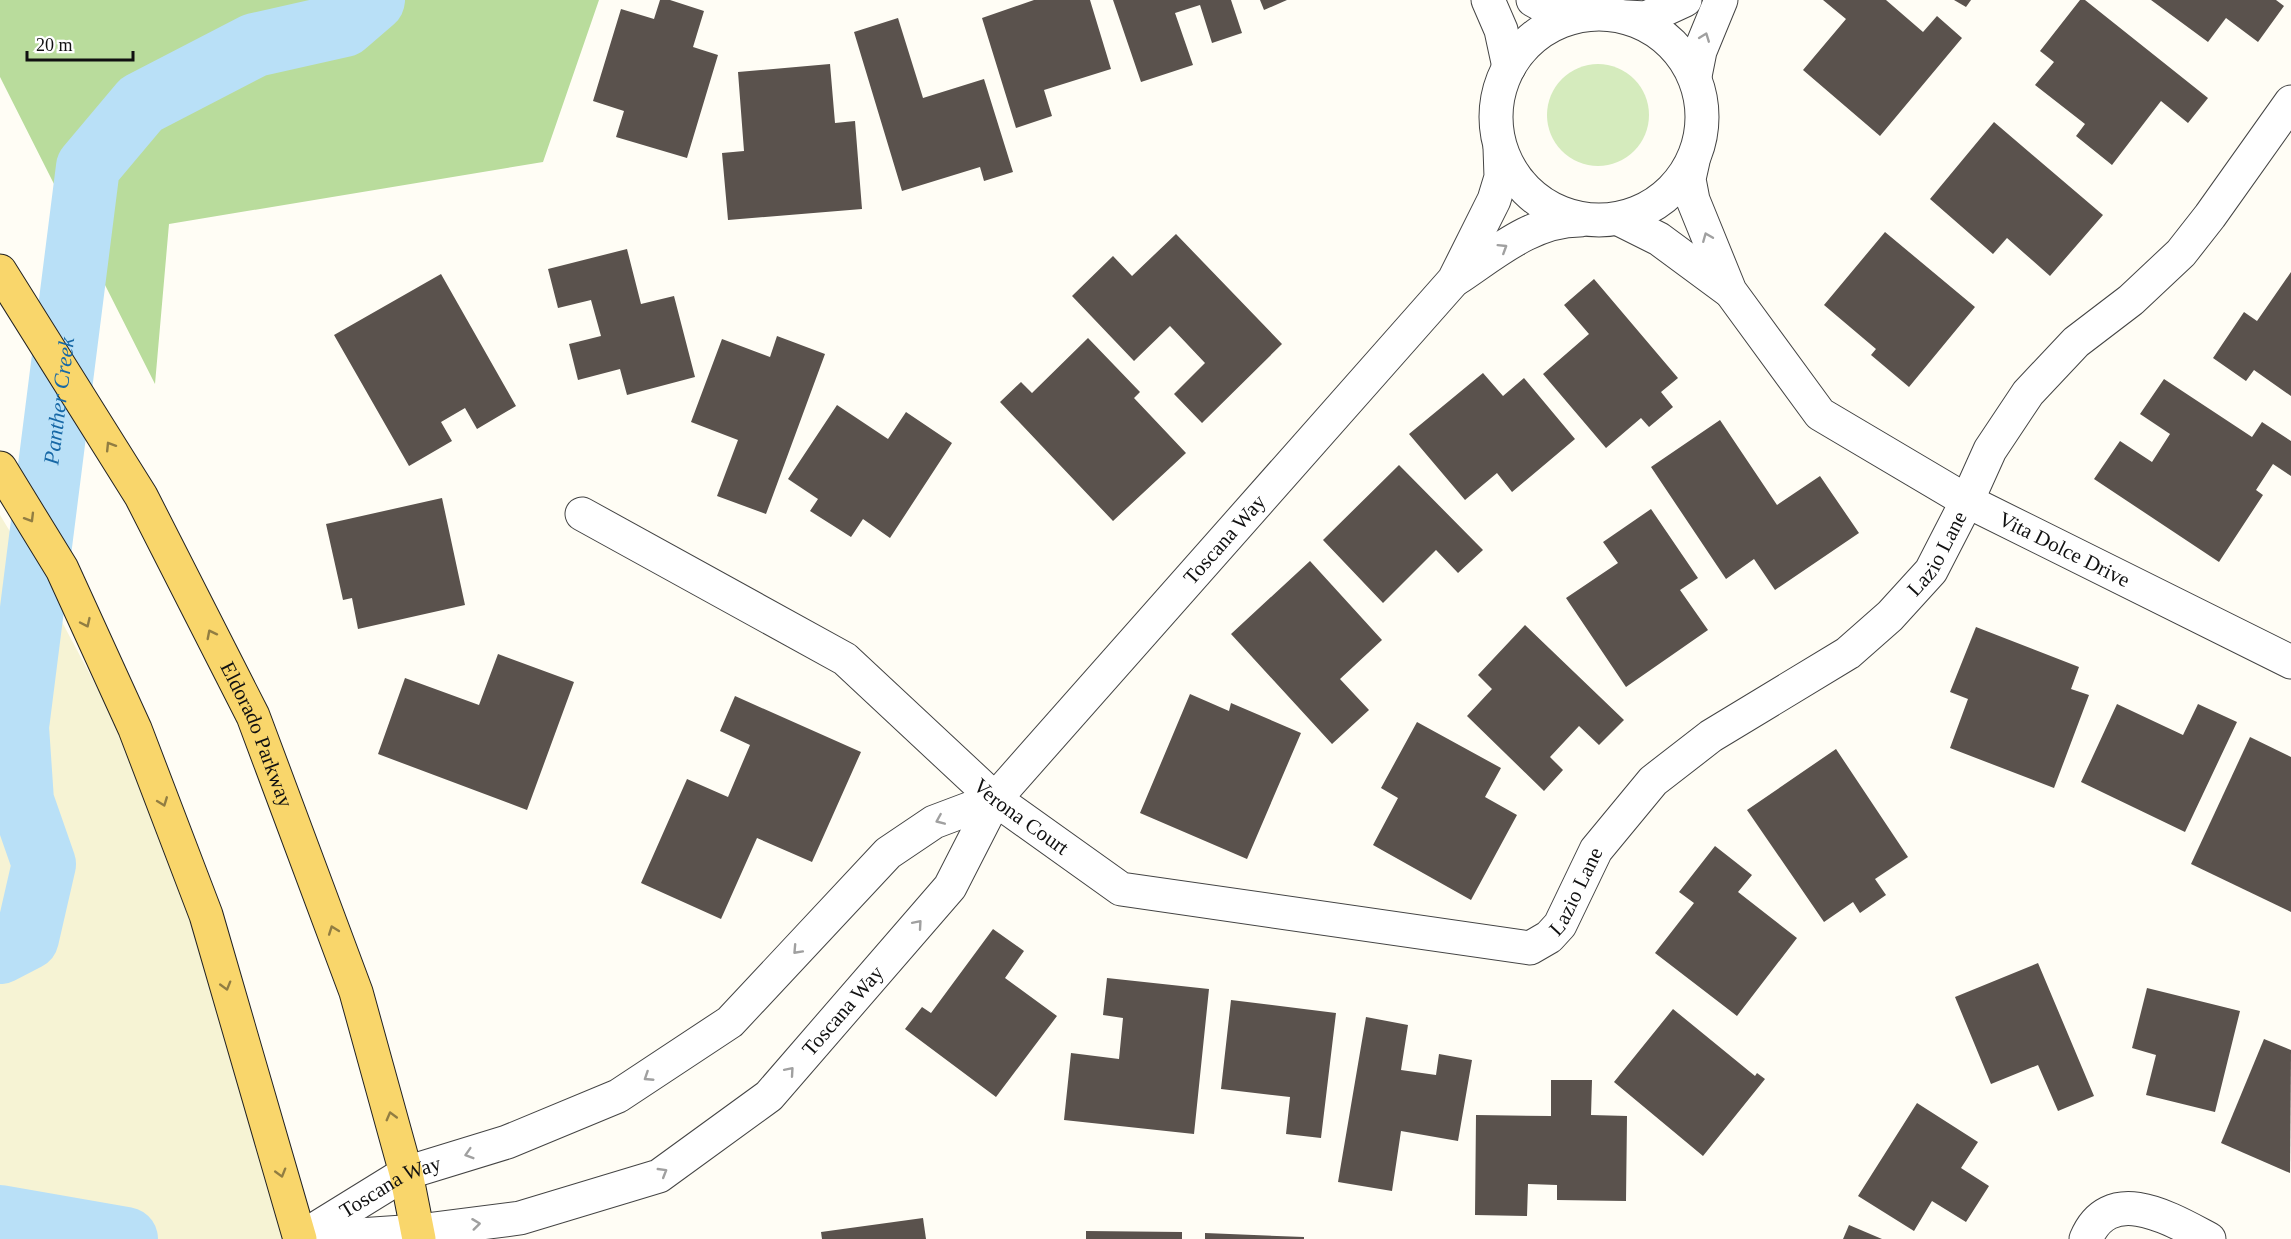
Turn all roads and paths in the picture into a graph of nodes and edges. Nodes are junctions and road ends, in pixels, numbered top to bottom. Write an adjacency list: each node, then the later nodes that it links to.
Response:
1 (1488, 0): 7 (street)
2 (1533, 0): 5 (street)
3 (1685, 0): 6 (street)
4 (1721, 0): 8 (street, one-way to 4)
5 (1578, 15): 6 (street); 7 (street)
6 (1627, 16): 8 (street)
7 (1509, 67): 10 (street)
8 (1695, 76): 11 (street)
9 (2291, 102): 18 (street, Lazio Lane)
10 (1500, 148): 13 (street); 15 (street, Toscana Way)
11 (1693, 161): 12 (street); 16 (street, Vita Dolce Drive, one-way to 11)
12 (1619, 219): 13 (street); 16 (street, Vita Dolce Drive)
13 (1584, 220): 15 (street, Toscana Way, one-way to 13)
14 (0, 272): 23 (main road, Eldorado Parkway, one-way to 14)
15 (1454, 280): 21 (street, Toscana Way)
16 (1730, 291): 18 (street, Vita Dolce Drive)
17 (0, 468): 25 (main road, one-way to 25)
18 (1967, 501): 20 (street, Vita Dolce Drive); 22 (street, Lazio Lane)
19 (582, 514): 21 (street, Verona Court)
20 (2291, 662)
21 (995, 799): 22 (street, Verona Court); 23 (street, Toscana Way, one-way to 23); 24 (street, Toscana Way, one-way to 21)
22 (1530, 948)
23 (406, 1173): 24 (main road, Eldorado Parkway); 25 (street, Toscana Way)
24 (418, 1235): 25 (street, Toscana Way)
25 (300, 1239)
26 (2086, 1239): 27 (street)
27 (2209, 1239)

